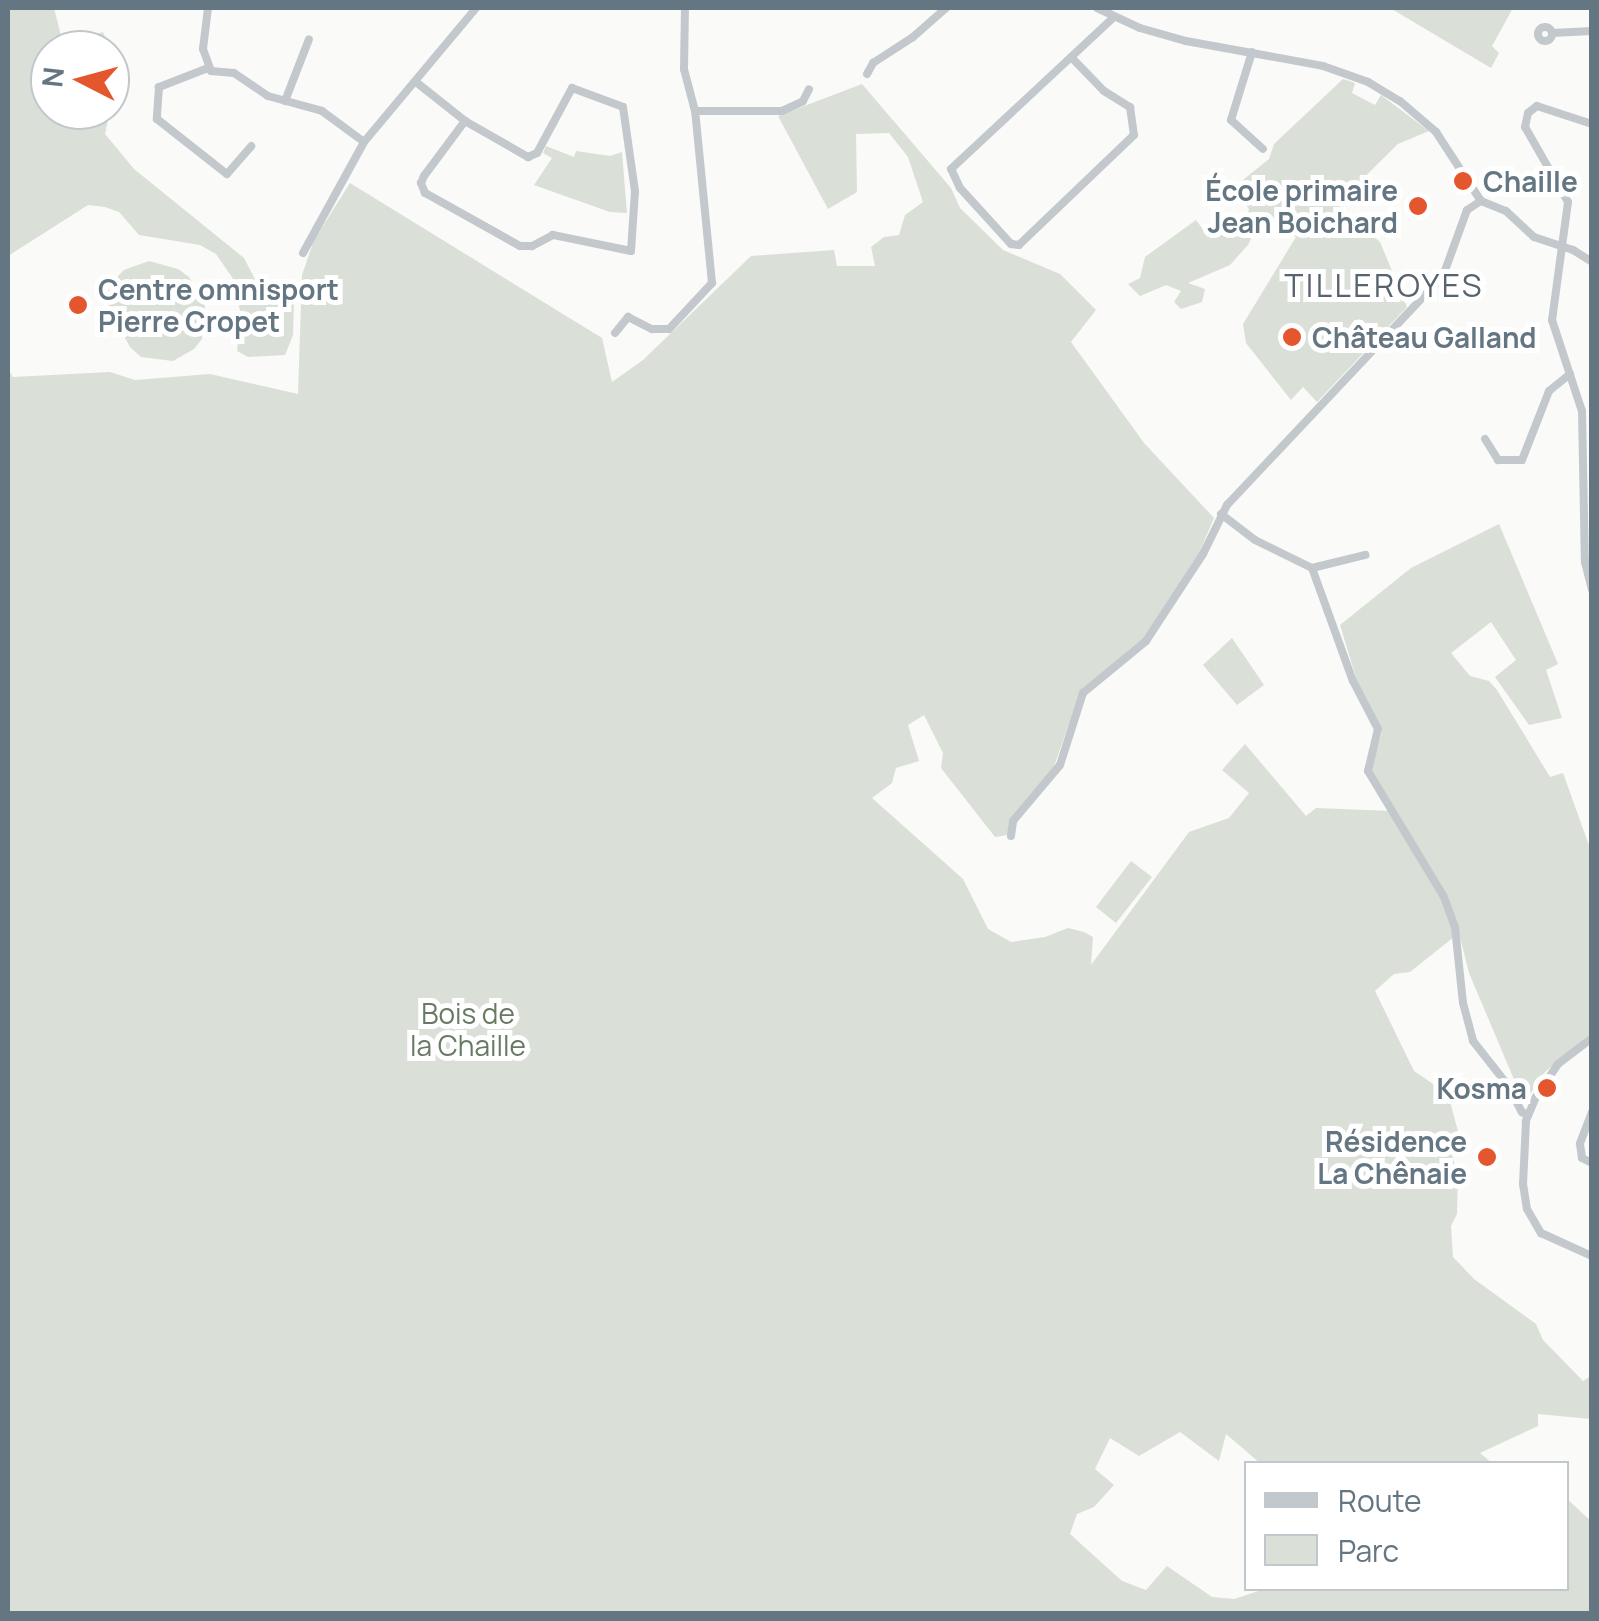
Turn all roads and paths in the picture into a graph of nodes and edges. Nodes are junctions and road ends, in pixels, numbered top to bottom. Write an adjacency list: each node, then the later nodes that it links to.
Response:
1 (208, 8): 12 (street)
2 (476, 8): 14 (street)
3 (685, 8): 17 (street)
4 (946, 8): 13 (street)
5 (1097, 8): 6 (street)
6 (1114, 17): 10 (street); 11 (street)
7 (1592, 31): 8 (street)
8 (1552, 33)
9 (309, 38): 16 (street)
10 (1252, 52): 22 (street); 23 (street)
11 (1071, 57): 11 (street)
12 (208, 68): 16 (street); 21 (street)
13 (867, 74)
14 (416, 82): 18 (street); 20 (street)
15 (809, 89): 17 (street)
16 (285, 101): 20 (street)
17 (695, 111): 27 (street)
18 (464, 121): 18 (street)
19 (1592, 124): 24 (street)
20 (364, 142): 25 (street)
21 (251, 146)
22 (1263, 150)
23 (1482, 201): 24 (street); 30 (street)
24 (1559, 246): 26 (street); 28 (street)
25 (303, 253)
26 (1592, 262)
27 (615, 334)
28 (1570, 374): 29 (street); 33 (street)
29 (1485, 439)
30 (1221, 514): 32 (street); 34 (street)
31 (1365, 555): 32 (street)
32 (1312, 568): 37 (street)
33 (1592, 590)
34 (1011, 836)
35 (1592, 1038): 37 (street)
36 (1592, 1112): 38 (street)
37 (1528, 1115): 39 (street)
38 (1592, 1163)
39 (1592, 1256)

